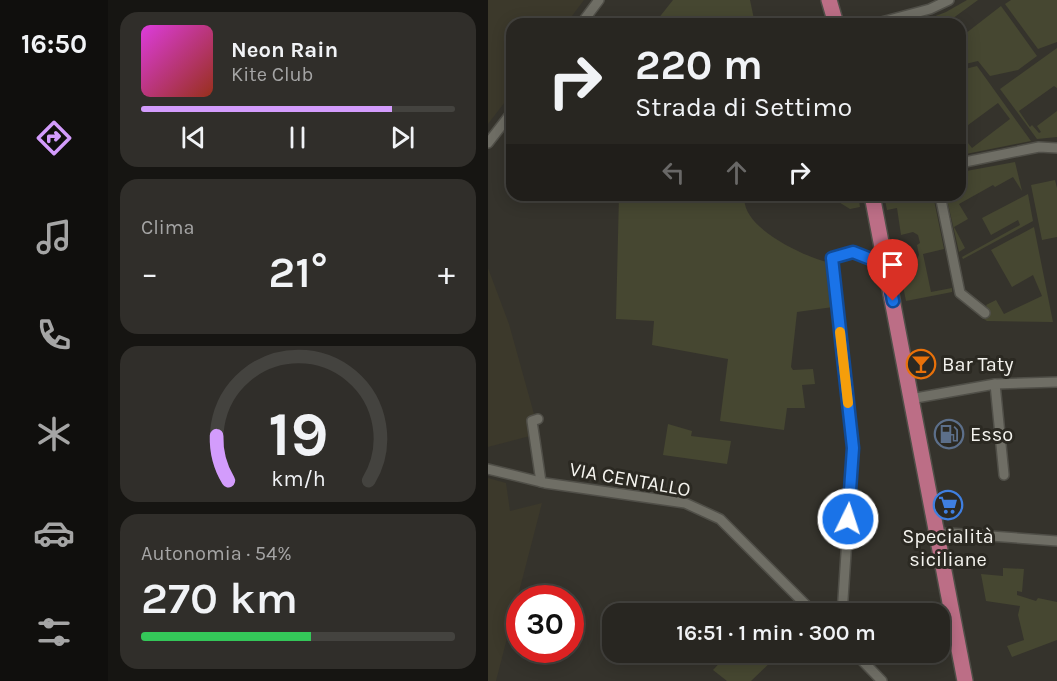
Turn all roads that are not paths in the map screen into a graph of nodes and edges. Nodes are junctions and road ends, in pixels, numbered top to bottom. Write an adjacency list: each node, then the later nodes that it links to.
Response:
1 (599, 0): 4 (street)
2 (829, 0): 5 (main road)
3 (949, 0): 6 (street)
4 (586, 18)
5 (834, 18)
6 (897, 18)
7 (506, 120): 8 (street)
8 (488, 143)
9 (1058, 148): 10 (street)
10 (966, 163)
11 (873, 201): 13 (main road)
12 (941, 201): 14 (street)
13 (886, 265): 17 (main road); 25 (street)
14 (985, 313)
15 (1058, 382): 16 (street)
16 (995, 384): 17 (street); 20 (street)
17 (913, 398): 22 (main road)
18 (538, 419): 21 (street, VIA CENTALLO)
19 (488, 469): 21 (street, VIA CENTALLO)
20 (1004, 475)
21 (541, 482): 24 (street, VIA CENTALLO)
22 (940, 534): 23 (street); 28 (main road); 29 (main road)
23 (1058, 541)
24 (804, 603)
25 (843, 603)
26 (865, 663): 27 (street)
27 (882, 681)
28 (965, 681)
29 (972, 681)

